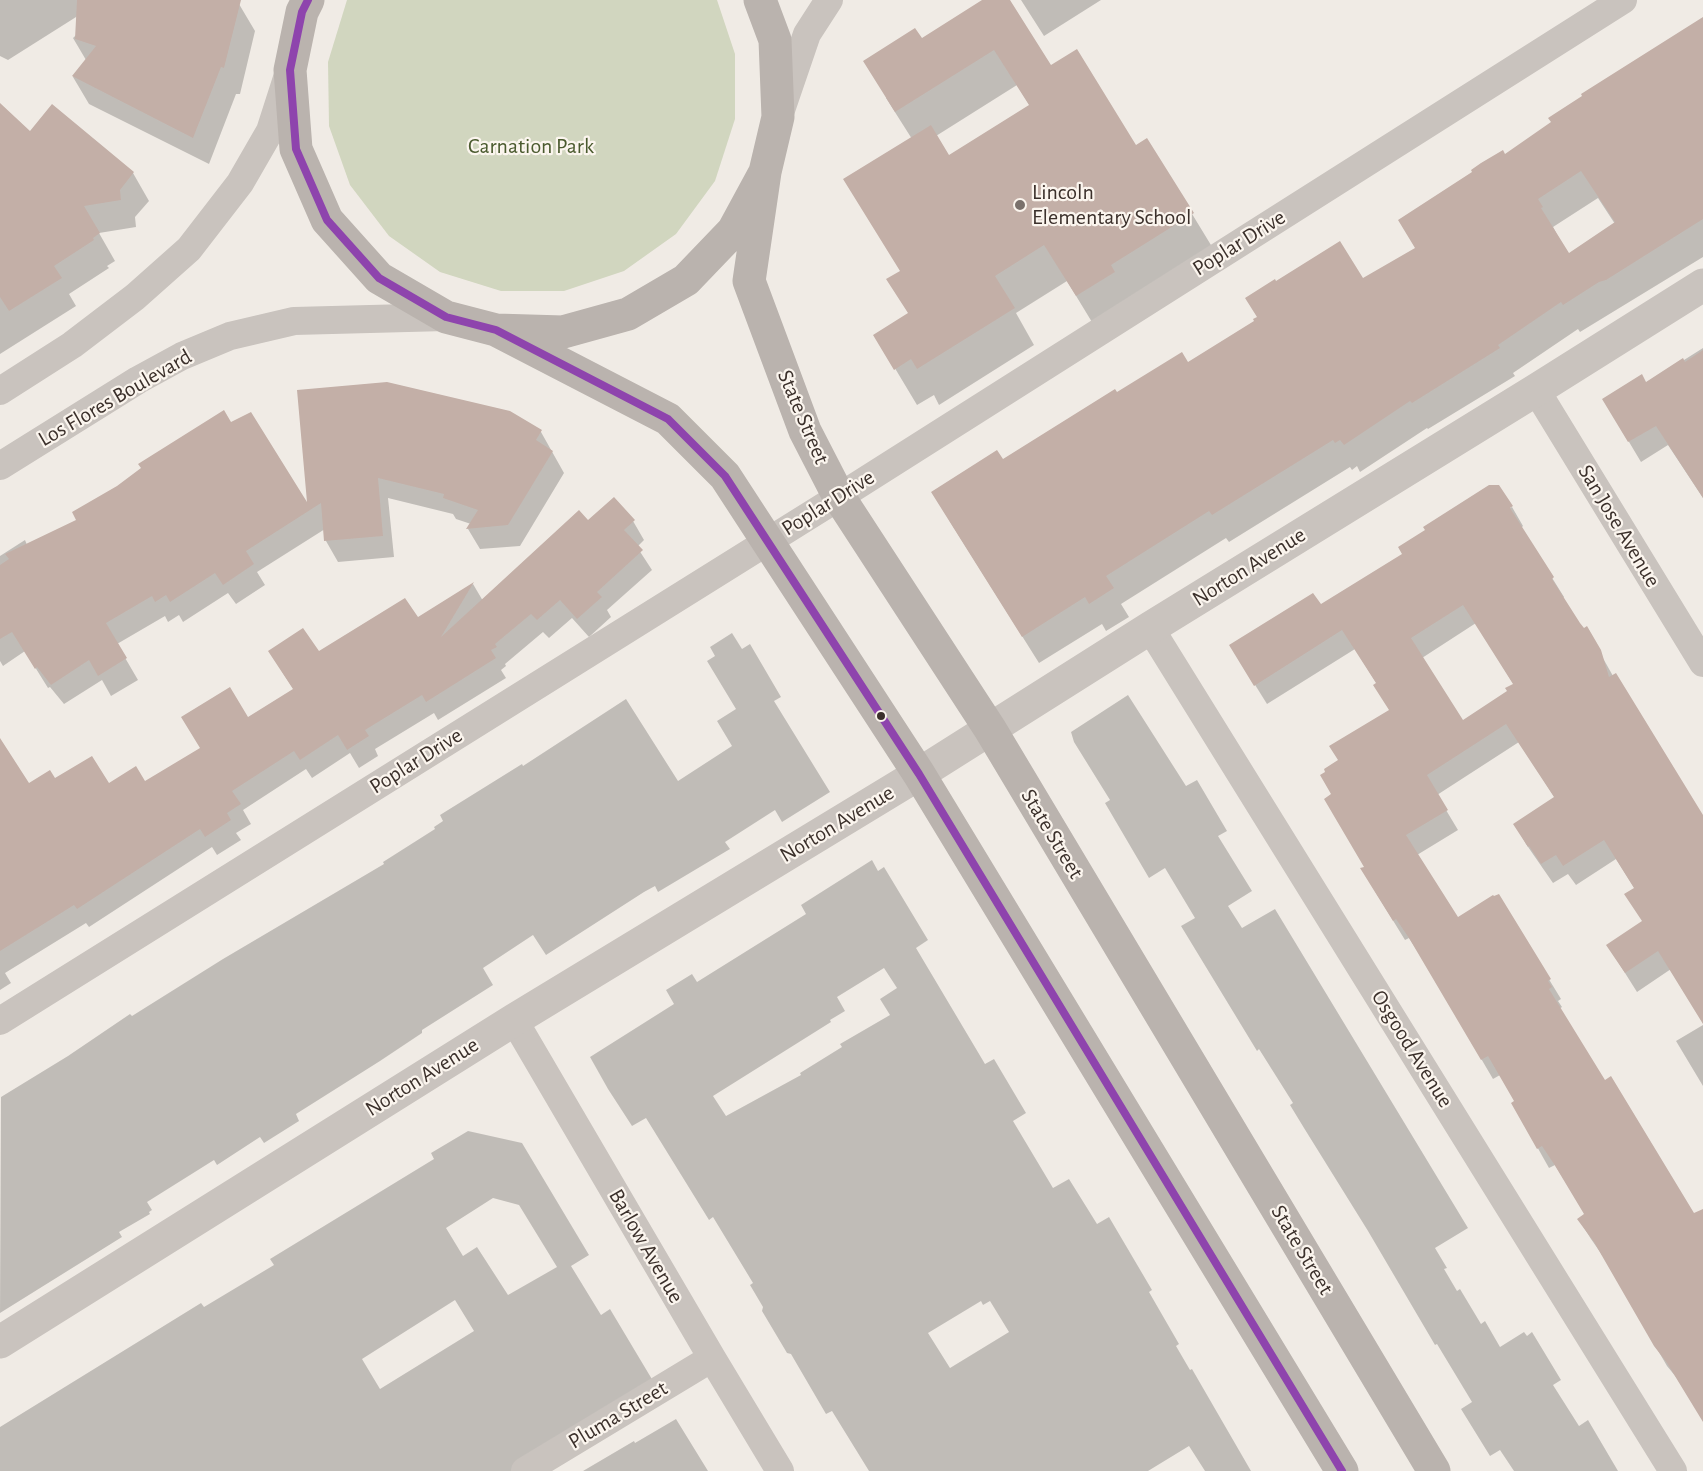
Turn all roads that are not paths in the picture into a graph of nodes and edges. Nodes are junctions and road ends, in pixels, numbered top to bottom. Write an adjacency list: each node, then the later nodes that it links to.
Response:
1 (760, 0): 6 (main road)
2 (830, 0): 6 (street)
3 (1623, 0): 14 (street, Poplar Drive)
4 (304, 4): 5 (main road)
5 (290, 70): 9 (main road); 12 (street)
6 (778, 117): 7 (main road)
7 (765, 172): 10 (main road); 14 (main road, State Street)
8 (1703, 285): 11 (street, Norton Avenue)
9 (446, 317): 10 (main road); 13 (street, Los Flores Boulevard)
10 (496, 330): 15 (main road)
11 (1536, 390): 16 (street, Norton Avenue); 17 (street, San Jose Avenue)
12 (0, 391)
13 (0, 466)
14 (839, 497): 15 (street, Poplar Drive); 18 (main road, State Street)
15 (767, 541): 19 (main road); 21 (street, Poplar Drive)
16 (1150, 628): 18 (street, Norton Avenue); 28 (street, Osgood Avenue)
17 (1703, 663)
18 (990, 729): 19 (street, Norton Avenue); 27 (main road, State Street)
19 (919, 774): 20 (street, Norton Avenue); 26 (main road)
20 (514, 1020): 22 (street, Norton Avenue); 23 (street, Barlow Avenue)
21 (0, 1021)
22 (0, 1342)
23 (712, 1359): 24 (street, Pluma Street); 25 (street, Barlow Avenue)
24 (525, 1471)
25 (780, 1471)
26 (1342, 1471)
27 (1434, 1471)
28 (1673, 1471)

